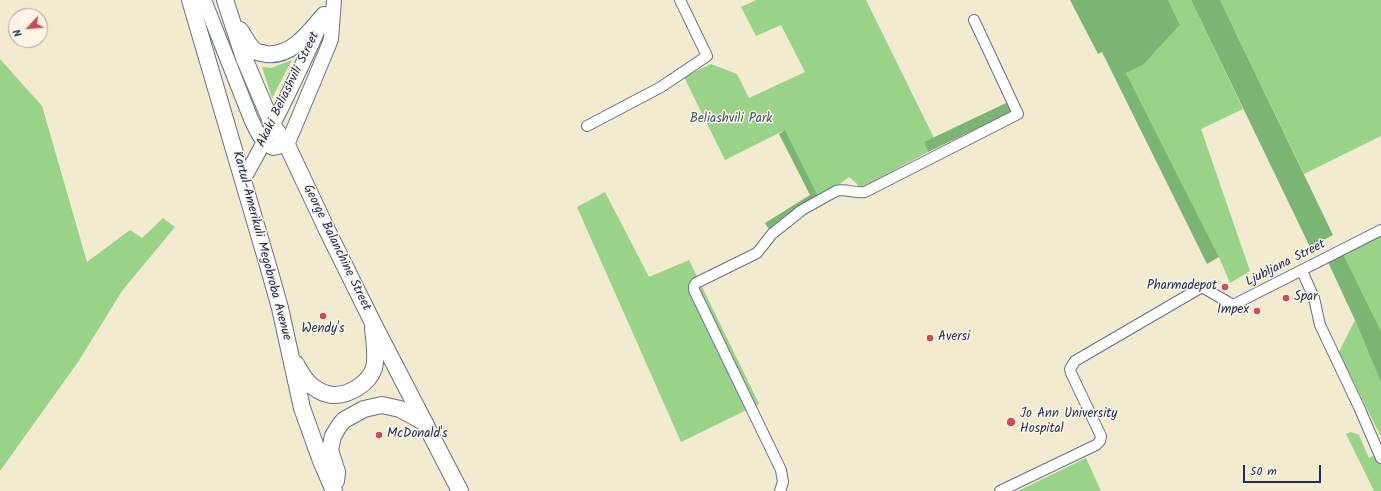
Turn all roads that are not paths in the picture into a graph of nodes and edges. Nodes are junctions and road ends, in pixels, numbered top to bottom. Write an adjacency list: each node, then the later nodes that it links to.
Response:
1 (190, 0): 12 (main road, Kartul-Amerikuli Megobroba Avenue)
2 (204, 0): 10 (main road)
3 (334, 0): 6 (main road, Akaki Beliashvili Street); 11 (main road, Akaki Beliashvili Street)
4 (680, 0): 9 (street)
5 (227, 7): 6 (main road); 8 (main road, George Balanchine Street)
6 (324, 15): 8 (main road, Akaki Beliashvili Street)
7 (974, 20): 21 (street)
8 (273, 126): 10 (main road, Akaki Beliashvili Street); 11 (main road, George Balanchine Street)
9 (587, 126)
10 (265, 143): 11 (main road); 12 (main road, Akaki Beliashvili Street)
11 (287, 145): 15 (main road, George Balanchine Street)
12 (244, 180): 16 (main road, Kartul-Amerikuli Megobroba Avenue)
13 (1381, 230): 14 (street, Ljubljana Street)
14 (1302, 271): 18 (street); 22 (street, Ljubljana Street)
15 (373, 323): 16 (main road); 17 (main road, George Balanchine Street)
16 (291, 356): 19 (main road, Kartul-Amerikuli Megobroba Avenue)
17 (425, 423): 19 (main road); 20 (main road, George Balanchine Street)
18 (1381, 458)
19 (334, 491)
20 (460, 491)
21 (780, 491)
22 (1000, 491)

